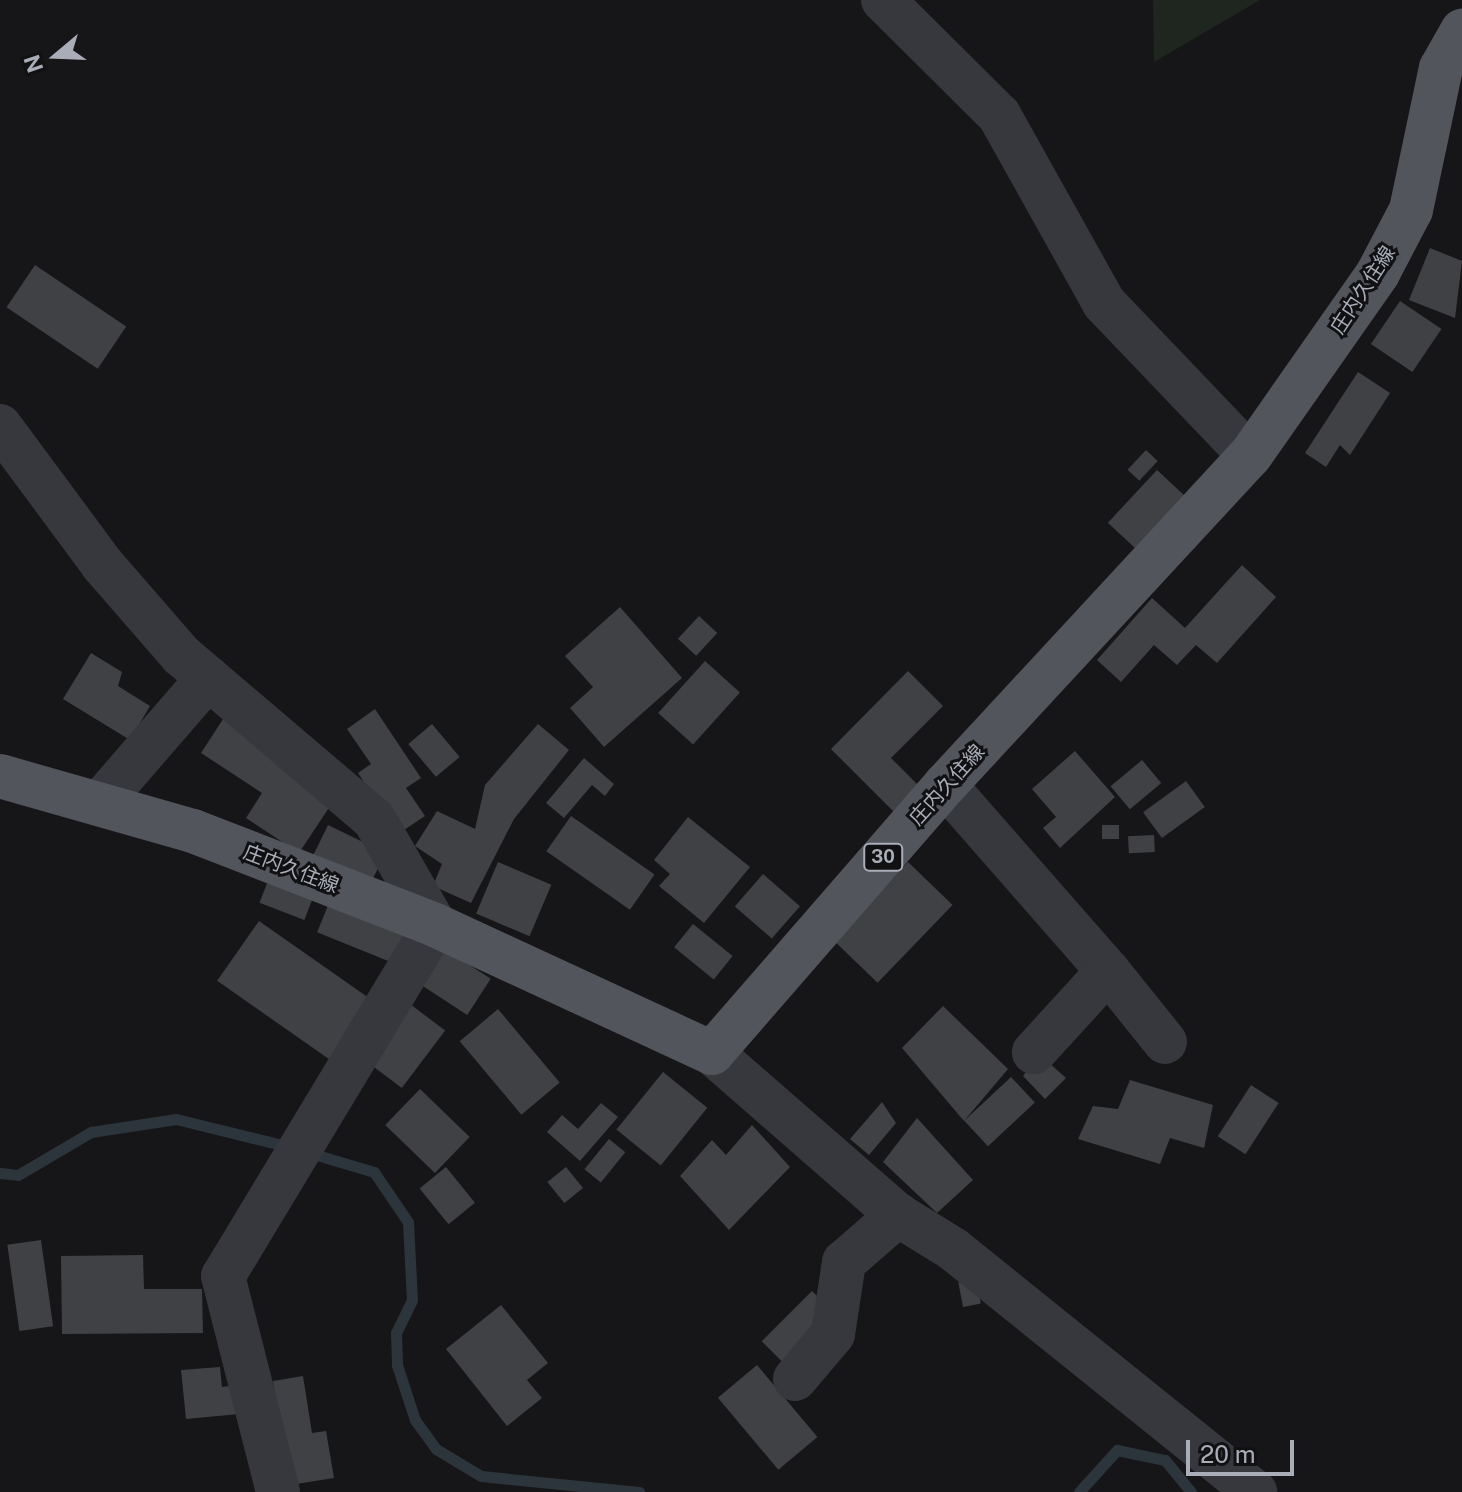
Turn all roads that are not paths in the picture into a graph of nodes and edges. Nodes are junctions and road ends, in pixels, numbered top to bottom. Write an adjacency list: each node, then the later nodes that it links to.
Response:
1 (883, 0): 4 (street)
2 (1462, 31): 4 (main road, 庄内久住線 / 30)
3 (0, 426): 5 (street)
4 (1250, 456): 7 (main road, 庄内久住線 / 30)
5 (208, 678): 8 (street); 9 (street)
6 (0, 776): 8 (main road, 庄内久住線)
7 (945, 785): 10 (street); 13 (main road, 庄内久住線 / 30)
8 (99, 804): 9 (main road, 庄内久住線)
9 (435, 925): 13 (main road, 庄内久住線); 16 (street)
10 (1108, 971): 11 (street); 12 (street)
11 (1165, 1042)
12 (1034, 1052)
13 (712, 1053): 14 (street)
14 (898, 1215): 15 (street); 17 (street)
15 (795, 1379)
16 (278, 1492)
17 (1255, 1492)

